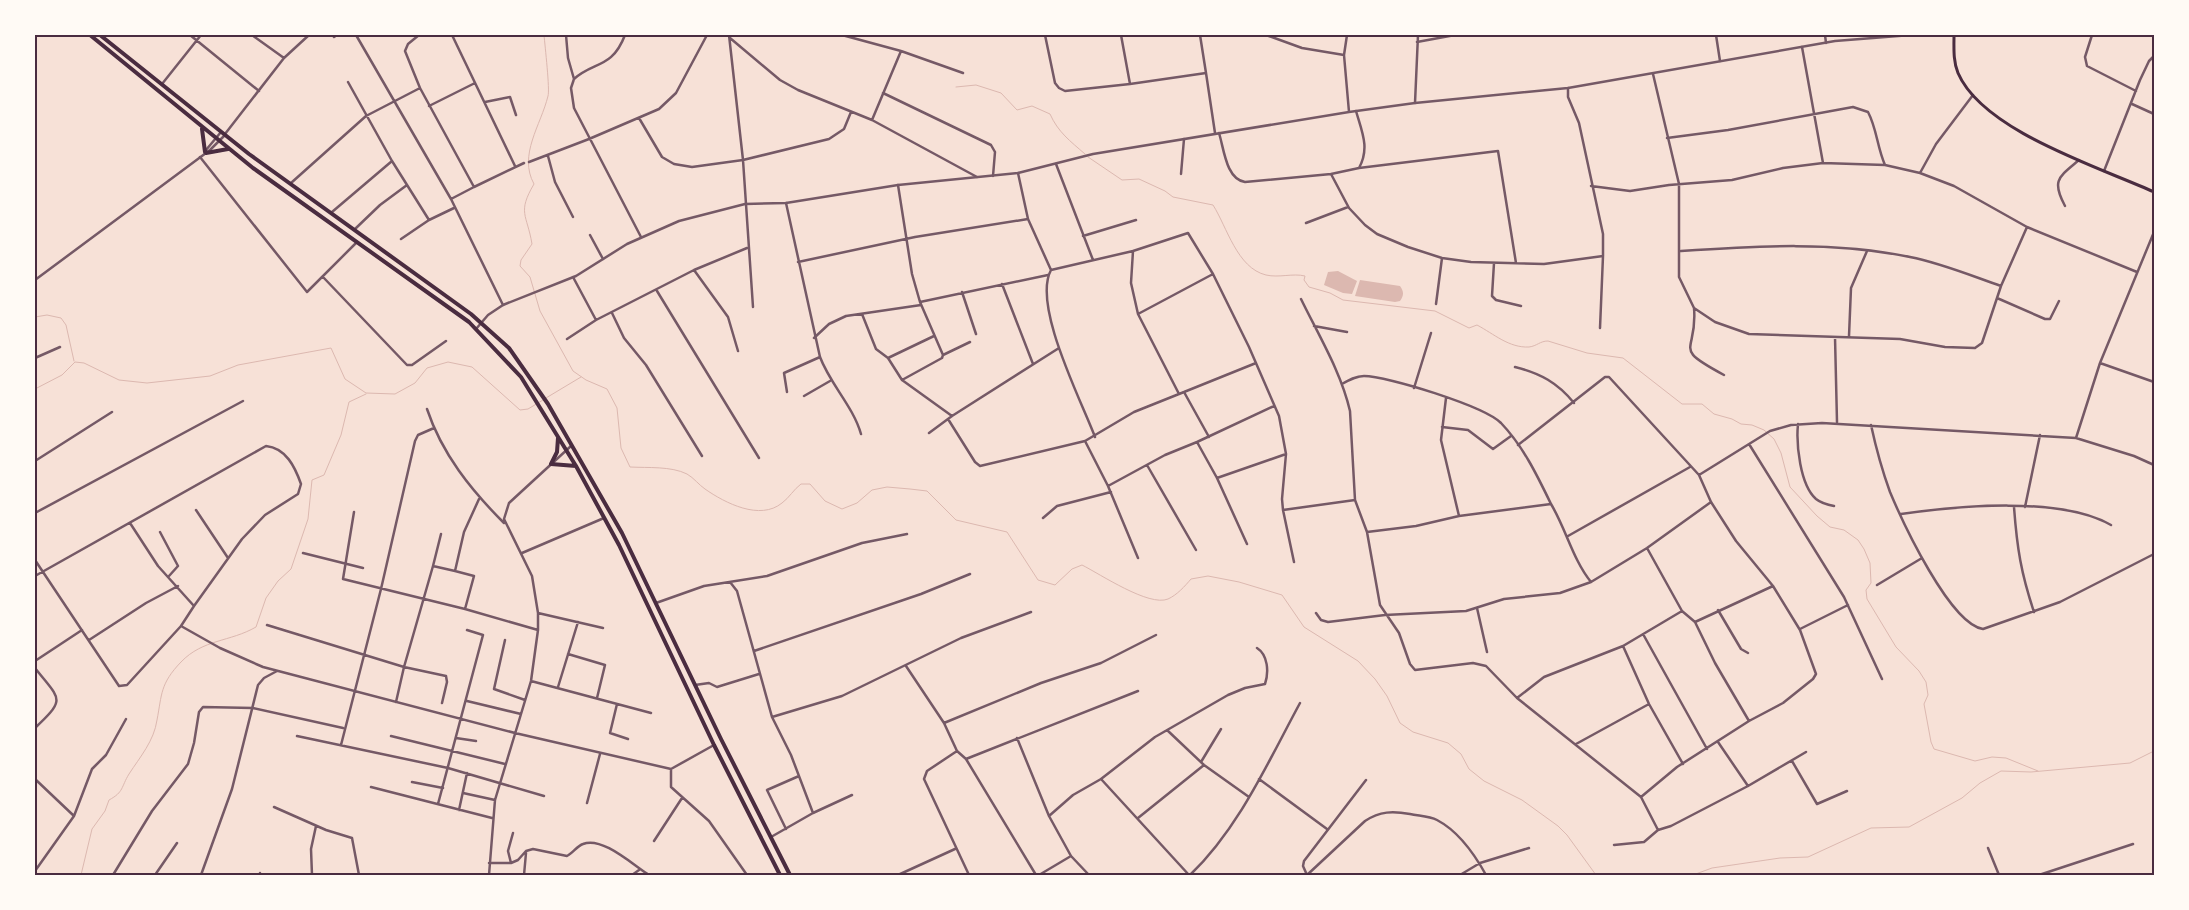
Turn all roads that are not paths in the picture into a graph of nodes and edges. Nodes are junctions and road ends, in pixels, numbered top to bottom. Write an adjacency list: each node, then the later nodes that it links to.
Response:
1 (90, 35): 64 (highway)
2 (100, 35): 43 (highway)
3 (190, 35): 27 (street)
4 (201, 35): 27 (street)
5 (252, 35): 34 (street)
6 (309, 35): 34 (street)
7 (356, 35): 50 (street)
8 (419, 35): 44 (street)
9 (452, 35): 41 (street)
10 (566, 35): 39 (street)
11 (625, 35): 39 (street)
12 (707, 35): 62 (street)
13 (842, 35): 31 (street)
14 (1045, 35): 42 (street)
15 (1122, 35): 42 (street)
16 (1200, 35): 36 (street)
17 (1266, 35): 32 (street)
18 (1347, 35): 32 (street)
19 (1418, 35): 28 (street)
20 (1455, 35): 28 (street)
21 (1716, 35): 35 (street)
22 (1825, 35): 29 (street)
23 (1911, 35): 29 (street)
24 (1954, 35): 49 (main road)
25 (2092, 35): 46 (street)
26 (730, 37): 56 (street); 77 (street)
27 (196, 40): 43 (street); 47 (street)
28 (1417, 42): 52 (street)
29 (1826, 43): 30 (street)
30 (1802, 47): 35 (street); 58 (street)
31 (901, 51): 37 (street); 48 (street)
32 (1344, 56): 57 (street)
33 (2154, 56): 46 (street)
34 (284, 58): 47 (street)
35 (1720, 61): 38 (street)
36 (1206, 73): 42 (street); 67 (street)
37 (963, 74)
38 (1653, 74): 45 (street); 68 (street)
39 (574, 79): 70 (street)
40 (348, 82): 61 (street)
41 (475, 83): 51 (street); 54 (street)
42 (1130, 84)
43 (161, 85): 65 (highway)
44 (420, 88): 50 (street); 54 (street)
45 (1568, 88): 52 (street); 98 (street)
46 (2136, 91): 53 (street)
47 (259, 92): 65 (street)
48 (883, 93): 63 (street); 91 (street)
49 (1973, 95): 78 (main road); 90 (street)
50 (393, 102): 61 (street); 100 (street)
51 (485, 102): 60 (street); 84 (street)
52 (1415, 102): 55 (street)
53 (2132, 104): 59 (street); 86 (street)
54 (429, 106): 97 (street)
55 (1356, 111): 57 (street); 85 (street)
56 (851, 112): 63 (street); 77 (street)
57 (1349, 112): 66 (street)
58 (1814, 114): 68 (street); 81 (street); 83 (street)
59 (2154, 114)
60 (516, 115)
61 (366, 116): 76 (street); 93 (street)
62 (639, 118): 70 (street); 77 (street)
63 (872, 120): 92 (street)
64 (202, 129): 71 (highway); 73 (highway)
65 (223, 133): 71 (street); 93 (highway)
66 (1219, 133): 67 (street); 89 (street)
67 (1215, 134): 69 (street)
68 (1667, 138): 94 (street)
69 (1184, 139): 82 (street); 88 (street)
70 (589, 140): 74 (street); 117 (street)
71 (217, 141): 72 (highway); 73 (street)
72 (228, 149): 73 (highway); 120 (highway)
73 (205, 153): 75 (street)
74 (548, 156): 79 (street); 107 (street)
75 (200, 157): 137 (street); 139 (street)
76 (392, 160): 95 (street); 106 (street)
77 (743, 160): 102 (street)
78 (2079, 160): 86 (main road); 103 (street)
79 (529, 162)
80 (524, 163): 84 (street)
81 (1823, 163): 83 (street); 94 (street)
82 (1056, 164): 87 (street); 116 (street)
83 (1885, 165): 90 (street)
84 (515, 166): 97 (street)
85 (1359, 168): 89 (street); 131 (street)
86 (2104, 171): 99 (main road)
87 (1018, 173): 91 (street); 108 (street)
88 (1181, 174)
89 (1331, 174): 104 (street)
90 (1920, 174): 112 (street)
91 (993, 176): 92 (street)
92 (979, 178): 96 (street)
93 (291, 183): 106 (highway)
94 (1679, 184): 98 (street); 123 (street)
95 (407, 185): 109 (street); 113 (street)
96 (898, 185): 101 (street); 118 (street)
97 (474, 186): 100 (street)
98 (1591, 186): 125 (street)
99 (2154, 192)
100 (451, 199): 105 (street)
101 (786, 203): 102 (street); 129 (street)
102 (744, 204): 117 (street); 121 (street)
103 (2065, 206)
104 (1348, 207): 111 (street); 127 (street)
105 (454, 208): 109 (street); 151 (street)
106 (332, 212): 113 (highway)
107 (573, 217)
108 (1028, 219): 118 (street); 133 (street)
109 (429, 220): 119 (street)
110 (1136, 220): 116 (street)
111 (1306, 223)
112 (2027, 227): 134 (street); 141 (street)
113 (355, 228): 145 (highway)
114 (2154, 232): 134 (street)
115 (590, 236): 126 (street)
116 (1083, 236): 128 (street)
117 (641, 237): 126 (street)
118 (908, 238): 129 (street); 149 (street)
119 (401, 239)
120 (357, 242): 137 (street); 148 (highway)
121 (747, 248): 132 (street); 152 (street)
122 (1133, 251): 128 (street); 135 (street); 157 (street)
123 (1681, 251): 124 (street); 154 (street)
124 (1867, 251): 141 (street); 168 (street)
125 (1603, 256): 131 (street); 161 (street)
126 (604, 258): 138 (street)
127 (1442, 258): 130 (street); 150 (street)
128 (1093, 260): 133 (street)
129 (798, 262): 169 (street)
130 (1494, 263): 131 (street); 153 (street)
131 (1516, 263)
132 (694, 270): 142 (street); 175 (street)
133 (1051, 270): 136 (street)
134 (2136, 272): 181 (street)
135 (1213, 274): 157 (street); 180 (street)
136 (1048, 275): 140 (street); 174 (street)
137 (322, 277): 171 (street)
138 (573, 277): 151 (street); 158 (street)
139 (35, 280)
140 (1002, 284): 143 (street); 182 (street)
141 (2001, 286): 144 (street)
142 (657, 290): 155 (street); 223 (street)
143 (962, 292): 149 (street); 165 (street)
144 (1997, 298): 147 (street); 168 (street)
145 (449, 299): 148 (highway); 159 (highway)
146 (1301, 300): 160 (street)
147 (2059, 301)
148 (445, 304): 162 (highway)
149 (920, 304): 156 (street); 166 (street)
150 (1436, 304)
151 (503, 305): 159 (street)
152 (752, 306)
153 (1521, 306)
154 (1694, 308): 167 (street); 184 (street)
155 (612, 313): 158 (street); 222 (street)
156 (862, 314): 169 (street); 179 (street)
157 (1138, 314): 192 (street)
158 (596, 320): 170 (street)
159 (481, 322): 162 (street); 218 (highway)
160 (1314, 326): 163 (street); 188 (street)
161 (1600, 328)
162 (476, 329): 210 (highway)
163 (1347, 332)
164 (1432, 333): 189 (street)
165 (976, 334)
166 (934, 336): 176 (street); 179 (street)
167 (1835, 336): 168 (street); 202 (street)
168 (1849, 337)
169 (814, 338): 177 (street)
170 (567, 339)
171 (446, 341)
172 (970, 342): 176 (street)
173 (60, 347): 178 (street)
174 (1059, 348): 182 (street); 212 (street)
175 (738, 351)
176 (942, 355): 186 (street)
177 (820, 357): 185 (street); 190 (street)
178 (35, 358)
179 (888, 358): 186 (street)
180 (1256, 363): 191 (street); 197 (street)
181 (2100, 363): 187 (street); 214 (street)
182 (1033, 364): 200 (street)
183 (1515, 367): 196 (street)
184 (1724, 375)
185 (830, 380): 193 (street); 208 (street)
186 (902, 380): 200 (street)
187 (2154, 382)
188 (1342, 384): 189 (street); 235 (street)
189 (1414, 388): 194 (street)
190 (787, 392)
191 (1184, 392): 192 (street); 213 (street)
192 (1179, 394): 212 (street)
193 (804, 396)
194 (1446, 398): 205 (street); 211 (street)
195 (243, 400): 244 (street)
196 (1574, 403): 219 (street); 229 (street)
197 (1274, 406): 213 (street); 221 (street)
198 (427, 408): 206 (street)
199 (112, 412): 224 (street)
200 (952, 416): 201 (street)
201 (948, 419): 207 (street); 215 (street)
202 (1837, 422): 203 (street); 204 (street)
203 (1798, 424): 217 (street); 238 (street)
204 (1871, 425): 209 (street); 245 (street)
205 (1442, 427): 211 (street); 246 (street)
206 (434, 428): 234 (street); 281 (street)
207 (929, 433)
208 (861, 434)
209 (2040, 435): 214 (street); 240 (street)
210 (558, 436): 220 (highway); 225 (highway)
211 (1512, 436): 219 (street)
212 (1095, 437): 215 (street)
213 (1209, 437): 216 (street)
214 (2076, 438): 227 (street)
215 (1086, 441): 232 (street)
216 (1196, 442): 226 (street); 231 (street)
217 (1749, 444): 230 (street); 284 (street)
218 (572, 445): 220 (street); 283 (highway)
219 (1518, 445): 237 (street)
220 (566, 450): 225 (street); 228 (highway)
221 (1286, 454): 231 (street); 242 (street)
222 (702, 456)
223 (759, 458)
224 (35, 461)
225 (551, 464): 228 (highway); 250 (street)
226 (1147, 465): 232 (street); 259 (street)
227 (2154, 465)
228 (576, 466): 247 (highway)
229 (1690, 466): 230 (street); 256 (street)
230 (1698, 475): 236 (street)
231 (1217, 478): 257 (street)
232 (1108, 486): 233 (street)
233 (1111, 492): 248 (street); 265 (street)
234 (479, 499): 250 (street); 271 (street)
235 (1355, 500): 242 (street); 253 (street)
236 (1711, 502): 258 (street); 279 (street)
237 (1551, 504): 246 (street); 256 (street)
238 (1834, 506)
239 (2014, 507): 240 (street); 245 (street); 291 (street)
240 (2026, 507): 251 (street)
241 (196, 510): 264 (street)
242 (1283, 510): 267 (street)
243 (354, 512): 268 (street)
244 (35, 514)
245 (1900, 514): 263 (street)
246 (1459, 516): 253 (street)
247 (605, 518): 261 (street); 358 (highway)
248 (1043, 518)
249 (130, 523): 264 (street); 272 (street); 275 (street)
250 (505, 524): 261 (street)
251 (2111, 525)
252 (160, 532): 275 (street)
253 (1367, 532): 294 (street)
254 (441, 534): 269 (street)
255 (907, 534): 276 (street)
256 (1568, 536): 277 (street)
257 (1247, 544)
258 (1647, 548): 277 (street); 288 (street)
259 (1196, 550)
260 (303, 553): 268 (street)
261 (522, 554): 292 (street)
262 (2154, 554): 291 (street)
263 (1923, 557): 280 (street); 291 (street)
264 (228, 558): 285 (street)
265 (1138, 558)
266 (35, 560): 272 (street)
267 (1294, 562)
268 (345, 564): 270 (street); 281 (street)
269 (433, 566): 271 (street); 282 (street)
270 (363, 568)
271 (456, 571): 287 (street)
272 (42, 572): 274 (street); 300 (street)
273 (970, 574): 310 (street)
274 (35, 576)
275 (169, 576): 278 (street)
276 (730, 582): 283 (street); 310 (street)
277 (1591, 582): 286 (street)
278 (178, 586): 285 (street); 306 (street)
279 (1773, 586): 289 (street); 303 (street)
280 (1877, 586)
281 (381, 589): 282 (street); 313 (street)
282 (425, 599): 287 (street); 317 (street)
283 (656, 603): 323 (highway)
284 (1848, 605): 303 (street); 321 (street)
285 (194, 606): 298 (street)
286 (1477, 608): 294 (street); 311 (street)
287 (465, 609): 302 (street)
288 (1682, 610): 296 (street); 304 (street)
289 (1718, 610): 296 (street); 312 (street)
290 (1031, 612): 316 (street)
291 (2034, 612)
292 (538, 613): 295 (street); 302 (street)
293 (1316, 613): 294 (street)
294 (1385, 615): 328 (street)
295 (578, 622): 299 (street); 314 (street)
296 (1695, 622): 342 (street)
297 (267, 625): 313 (street)
298 (181, 626): 306 (street); 319 (street)
299 (603, 628)
300 (82, 630): 306 (street); 315 (street)
301 (467, 630): 330 (street)
302 (538, 630): 322 (street)
303 (1800, 630): 342 (street)
304 (1644, 634): 308 (street); 359 (street)
305 (1156, 635): 343 (street)
306 (89, 640)
307 (505, 640): 329 (street)
308 (1622, 646): 328 (street); 335 (street)
309 (1257, 648): 347 (street)
310 (754, 651): 320 (street)
311 (1487, 652)
312 (1748, 653)
313 (363, 654): 317 (street); 325 (street)
314 (568, 654): 324 (street); 327 (street)
315 (35, 661)
316 (906, 666): 339 (street); 343 (street)
317 (404, 667): 331 (street); 332 (street)
318 (35, 668): 344 (street)
319 (277, 671): 325 (street); 336 (street)
320 (759, 674): 323 (street); 339 (street)
321 (1882, 679)
322 (531, 681): 324 (street); 329 (street)
323 (695, 685): 405 (highway)
324 (558, 688): 327 (street)
325 (353, 690): 331 (street); 345 (street)
326 (1138, 691): 352 (street)
327 (598, 698): 334 (street)
328 (1517, 698): 356 (street)
329 (525, 700): 338 (street)
330 (466, 701): 338 (street); 341 (street)
331 (396, 702): 341 (street)
332 (442, 703)
333 (1300, 703): 376 (street)
334 (617, 704): 337 (street); 353 (street)
335 (1649, 704): 356 (street); 368 (street)
336 (253, 708): 345 (street); 420 (street); 422 (street)
337 (651, 713)
338 (521, 714): 348 (street)
339 (772, 717): 373 (street)
340 (126, 719): 396 (street)
341 (461, 719): 348 (street); 351 (street)
342 (1749, 721): 355 (street)
343 (944, 722): 360 (street)
344 (35, 728)
345 (344, 728): 357 (street)
346 (1221, 729): 366 (street)
347 (1167, 730): 366 (street); 375 (street)
348 (515, 733): 363 (street); 367 (street)
349 (297, 736): 357 (street)
350 (391, 736): 361 (street)
351 (456, 738): 354 (street); 361 (street)
352 (1017, 738): 364 (street); 397 (street)
353 (628, 739)
354 (476, 742)
355 (1718, 742): 359 (street); 380 (street)
356 (1576, 744): 388 (street)
357 (341, 745): 370 (street)
358 (714, 745): 371 (street); 430 (highway)
359 (1707, 749): 368 (street)
360 (957, 751): 364 (street); 412 (street)
361 (453, 752): 367 (street); 370 (street)
362 (1806, 752): 365 (street)
363 (600, 754): 371 (street); 391 (street)
364 (966, 759): 434 (street)
365 (1792, 761): 380 (street); 383 (street)
366 (1200, 762): 369 (street)
367 (505, 764): 379 (street)
368 (1683, 764): 388 (street)
369 (1204, 765): 387 (street); 399 (street)
370 (448, 768): 372 (street); 382 (street)
371 (671, 770): 389 (street)
372 (467, 774): 379 (street); 384 (street)
373 (799, 776): 395 (street); 401 (street)
374 (35, 779): 396 (street)
375 (1101, 779): 397 (street); 399 (street)
376 (1259, 779): 387 (street); 402 (street)
377 (1366, 780): 402 (street)
378 (412, 782): 382 (street)
379 (499, 782): 386 (street); 390 (street)
380 (1748, 786): 403 (street)
381 (371, 787): 392 (street)
382 (443, 788): 392 (street)
383 (1847, 791)
384 (463, 793): 390 (street); 394 (street)
385 (852, 795): 395 (street)
386 (544, 796)
387 (1249, 797): 436 (street)
388 (1641, 797): 403 (street)
389 (682, 798): 406 (street); 429 (street)
390 (495, 800): 398 (street)
391 (588, 802)
392 (438, 804): 394 (street)
393 (274, 807): 400 (street)
394 (459, 810): 398 (street)
395 (813, 813): 401 (street)
396 (74, 816): 419 (street)
397 (1049, 816): 414 (street)
398 (492, 818): 415 (street)
399 (1138, 818): 436 (street)
400 (316, 826): 423 (street); 424 (street)
401 (786, 829): 405 (street)
402 (1327, 829): 437 (street)
403 (1658, 830): 409 (street)
404 (513, 833): 416 (street)
405 (770, 838): 431 (highway)
406 (654, 841)
407 (178, 842): 421 (street)
408 (2133, 844): 441 (street)
409 (1614, 845)
410 (1530, 848): 417 (street)
411 (1988, 848): 440 (street)
412 (955, 849): 432 (street); 433 (street)
413 (526, 851): 416 (street); 418 (street); 426 (street)
414 (1070, 856): 434 (street); 435 (street)
415 (489, 863): 416 (street); 425 (street)
416 (511, 863)
417 (1480, 863): 437 (street); 438 (street); 439 (street)
418 (640, 869): 427 (street); 428 (street)
419 (35, 871)
420 (113, 875)
421 (155, 875)
422 (201, 875)
423 (312, 875)
424 (359, 875)
425 (489, 875)
426 (524, 875)
427 (632, 875)
428 (649, 875)
429 (747, 875)
430 (780, 875)
431 (790, 875)
432 (898, 875)
433 (969, 875)
434 (1037, 875)
435 (1089, 875)
436 (1189, 875)
437 (1307, 875)
438 (1460, 875)
439 (1486, 875)
440 (1999, 875)
441 (2039, 875)

